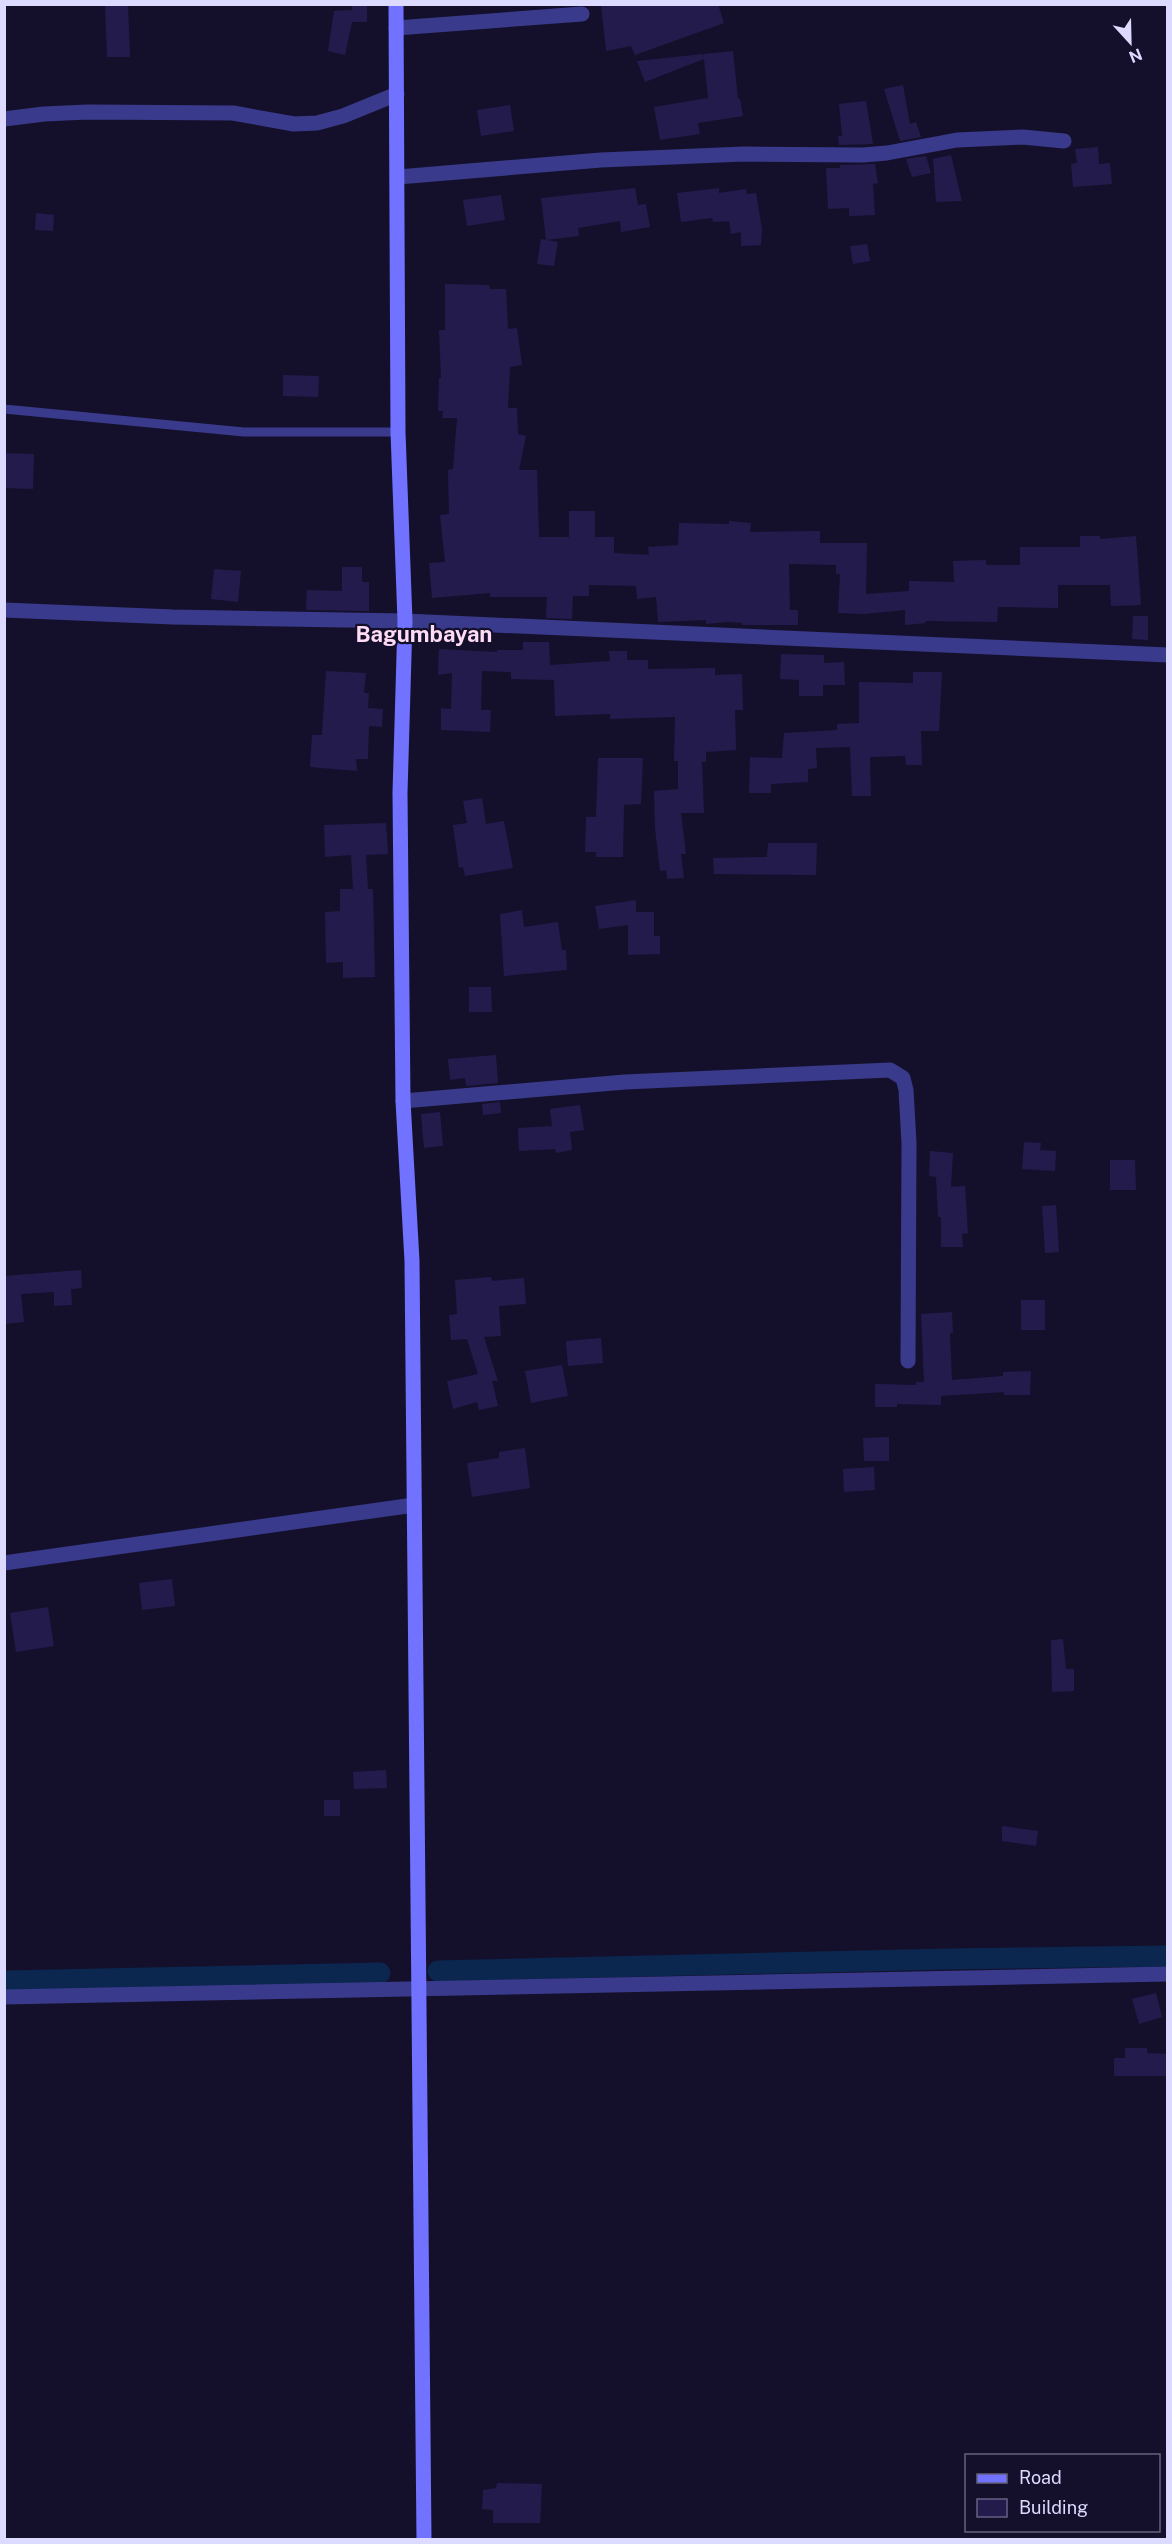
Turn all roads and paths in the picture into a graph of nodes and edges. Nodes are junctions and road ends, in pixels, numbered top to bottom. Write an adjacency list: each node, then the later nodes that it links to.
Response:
1 (396, 4): 3 (main road)
2 (582, 14): 3 (street)
3 (396, 28): 4 (main road)
4 (396, 94): 5 (street); 7 (main road)
5 (4, 119)
6 (1064, 141): 7 (street)
7 (398, 177): 9 (main road)
8 (4, 409): 9 (lane)
9 (398, 432): 11 (main road)
10 (4, 610): 11 (street)
11 (405, 621): 12 (street); 13 (main road)
12 (1167, 654)
13 (403, 1101): 14 (street); 15 (main road)
14 (908, 1361)
15 (414, 1505): 16 (street); 18 (main road)
16 (4, 1563)
17 (1167, 1974): 18 (street)
18 (419, 1990): 19 (street); 20 (main road)
19 (4, 1997)
20 (424, 2540)

